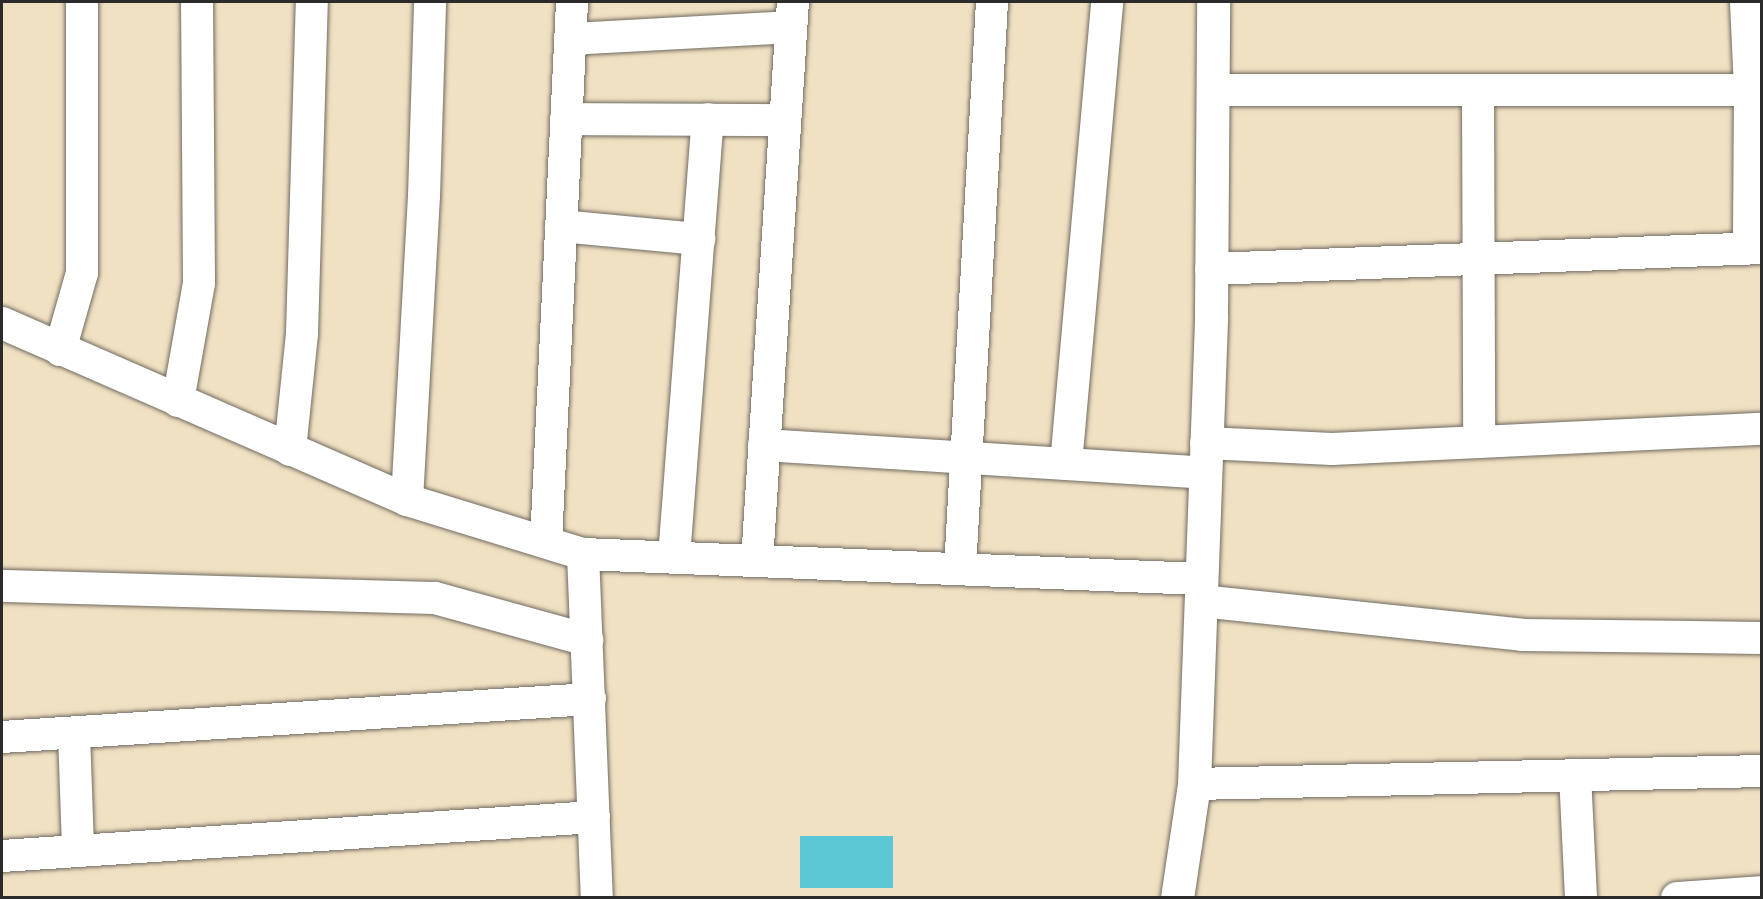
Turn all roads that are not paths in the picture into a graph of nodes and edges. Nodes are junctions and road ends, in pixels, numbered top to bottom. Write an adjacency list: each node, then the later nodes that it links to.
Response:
1 (82, 2): 24 (street)
2 (197, 2): 25 (street)
3 (312, 2): 29 (street)
4 (430, 2): 33 (street)
5 (572, 2): 11 (street)
6 (992, 2): 30 (street)
7 (1107, 2): 32 (street)
8 (1213, 2): 12 (main road)
9 (1746, 2): 14 (street)
10 (792, 14): 11 (street); 17 (street)
11 (570, 39): 15 (street)
12 (1213, 90): 13 (street); 22 (main road)
13 (1478, 90): 14 (street); 21 (street)
14 (1756, 90): 20 (street)
15 (566, 118): 16 (street); 18 (street)
16 (708, 119): 17 (street); 19 (street)
17 (785, 120): 28 (street)
18 (561, 226): 19 (street); 34 (street)
19 (699, 239): 36 (street)
20 (1755, 248): 21 (street)
21 (1479, 259): 22 (street); 27 (street)
22 (1211, 269): 31 (main road)
23 (2, 323): 24 (street)
24 (60, 350): 25 (street)
25 (178, 401): 29 (street)
26 (1761, 429): 27 (street)
27 (1479, 442): 31 (street)
28 (764, 445): 30 (street); 37 (street)
29 (290, 450): 33 (street)
30 (966, 458): 32 (street); 38 (street)
31 (1206, 458): 32 (street); 40 (main road)
32 (1066, 464)
33 (407, 500): 34 (street)
34 (546, 542): 35 (street)
35 (584, 554): 36 (street); 42 (street)
36 (674, 557): 37 (street)
37 (757, 561): 38 (street)
38 (960, 569): 40 (street)
39 (2, 586): 42 (street)
40 (1201, 590): 41 (street); 48 (main road)
41 (1761, 638)
42 (587, 640): 43 (street)
43 (590, 699): 44 (street); 49 (street)
44 (74, 733): 45 (street); 50 (street)
45 (2, 737)
46 (1761, 771): 47 (street)
47 (1575, 775): 48 (street); 55 (street)
48 (1194, 784): 54 (main road)
49 (594, 817): 50 (street); 53 (street)
50 (78, 850): 51 (street)
51 (2, 856)
52 (1761, 892): 56 (street)
53 (597, 897)
54 (1177, 897)
55 (1581, 897)
56 (1677, 897)

